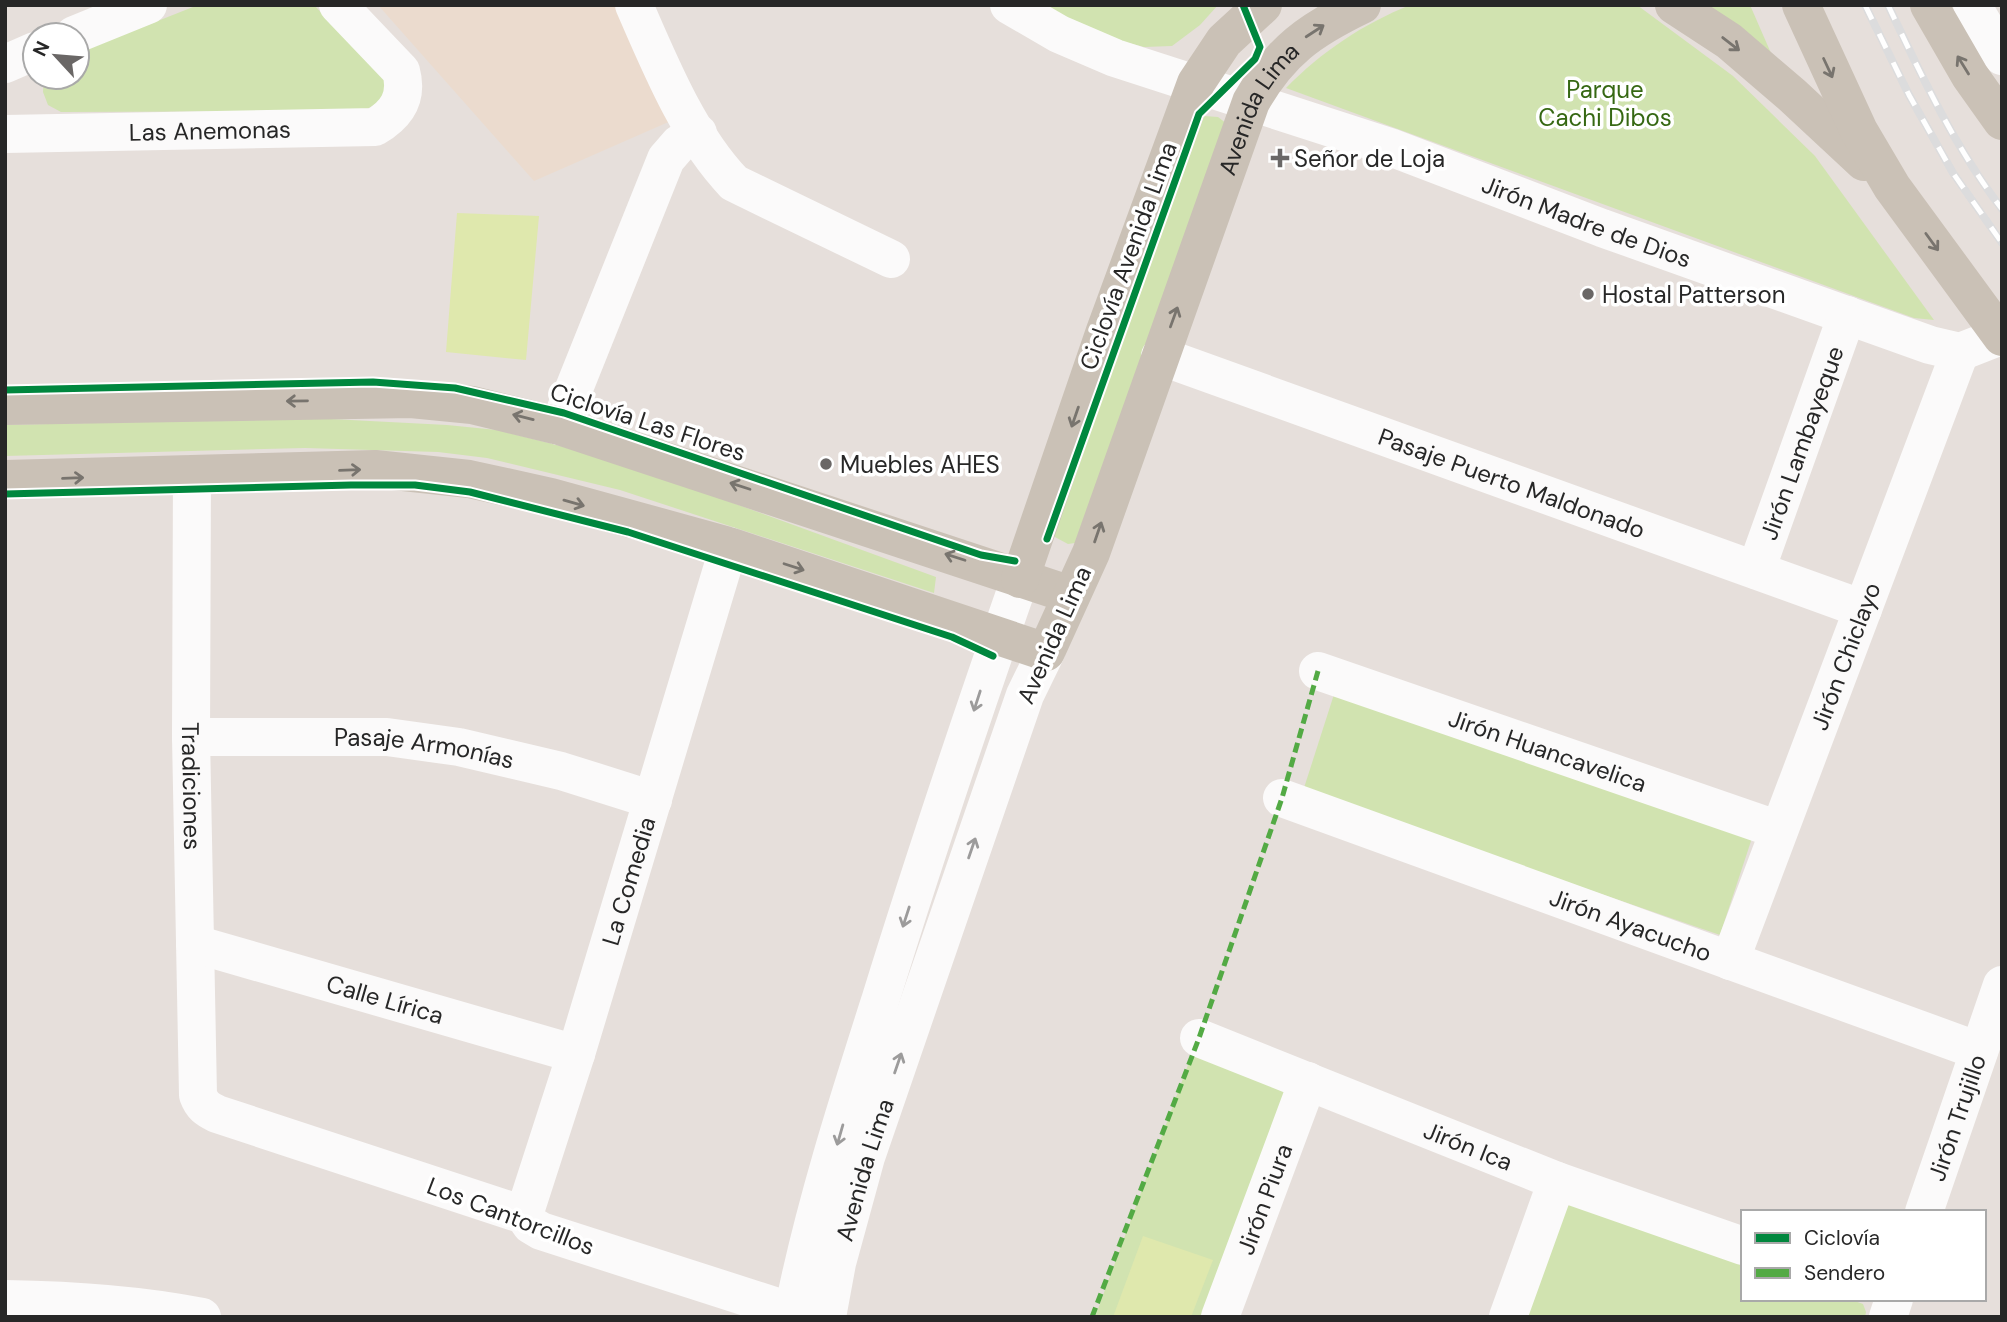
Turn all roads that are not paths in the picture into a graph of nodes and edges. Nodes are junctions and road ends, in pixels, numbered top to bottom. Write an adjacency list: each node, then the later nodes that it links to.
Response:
1 (148, 5): 11 (street)
2 (338, 5): 17 (street, Las Anemonas)
3 (634, 5): 16 (street)
4 (1009, 5): 13 (street, Jirón Madre de Dios)
5 (1263, 5): 13 (main road, Avenida Lima)
6 (1362, 5): 14 (main road, Avenida Lima, one-way to 6)
7 (1674, 5): 18 (main road, one-way to 18)
8 (1801, 5): 18 (main road, one-way to 18)
9 (1929, 5): 15 (main road, one-way to 9)
10 (1972, 5): 12 (street)
11 (91, 28)
12 (2002, 56)
13 (1196, 83): 14 (street, Jirón Madre de Dios); 30 (main road, Avenida Lima, one-way to 30)
14 (1251, 102): 20 (street, Jirón Madre de Dios); 23 (main road, Avenida Lima, one-way to 14)
15 (2002, 121)
16 (698, 133): 19 (street); 25 (street)
17 (5, 134)
18 (1892, 187): 21 (main road, one-way to 21)
19 (891, 258)
20 (1847, 315): 22 (street, Jirón Madre de Dios); 29 (street, Jirón Lambayeque)
21 (2001, 336): 22 (street)
22 (1960, 352): 32 (street, Jirón Chiclayo)
23 (1160, 356): 29 (street, Pasaje Puerto Maldonado); 31 (main road, Avenida Lima, one-way to 23)
24 (5, 406): 25 (main road, one-way to 24)
25 (559, 426): 30 (main road, one-way to 25)
26 (192, 474): 27 (main road, one-way to 26); 28 (main road, one-way to 28); 36 (street, Tradiciones)
27 (5, 479)
28 (729, 546): 33 (main road, one-way to 33); 38 (street, La Comedia)
29 (1756, 570): 32 (street, Pasaje Puerto Maldonado)
30 (1020, 579): 31 (main road); 33 (street, Avenida Lima)
31 (1071, 594): 34 (main road, Avenida Lima)
32 (1863, 609): 39 (street, Jirón Chiclayo)
33 (1000, 637): 34 (main road); 53 (street, Avenida Lima, one-way to 53)
34 (1046, 652): 53 (street, Avenida Lima, one-way to 34)
35 (1318, 671): 39 (street, Jirón Huancavelica)
36 (191, 737): 38 (street, Pasaje Armonías); 40 (street, Tradiciones)
37 (1282, 798): 41 (street, Jirón Ayacucho)
38 (653, 800): 45 (street, La Comedia)
39 (1779, 830): 41 (street, Jirón Chiclayo)
40 (195, 944): 45 (street, Calle Lírica); 47 (street, Tradiciones)
41 (1730, 961): 44 (street, Jirón Ayacucho)
42 (2002, 985): 44 (street, Jirón Trujillo)
43 (1199, 1038): 46 (street, Jirón Ica)
44 (1979, 1051): 49 (street, Jirón Trujillo)
45 (576, 1054): 50 (street, La Comedia)
46 (1308, 1081): 48 (street, Jirón Ica); 55 (street, Jirón Piura)
47 (198, 1095): 50 (street, Los Cantorcillos)
48 (1557, 1181): 51 (street, Jirón Ica); 56 (street)
49 (1925, 1210)
50 (524, 1215): 53 (street, Los Cantorcillos)
51 (1741, 1245)
52 (5, 1299): 54 (street)
53 (804, 1315)
54 (202, 1317)
55 (1220, 1317)
56 (1508, 1317)

